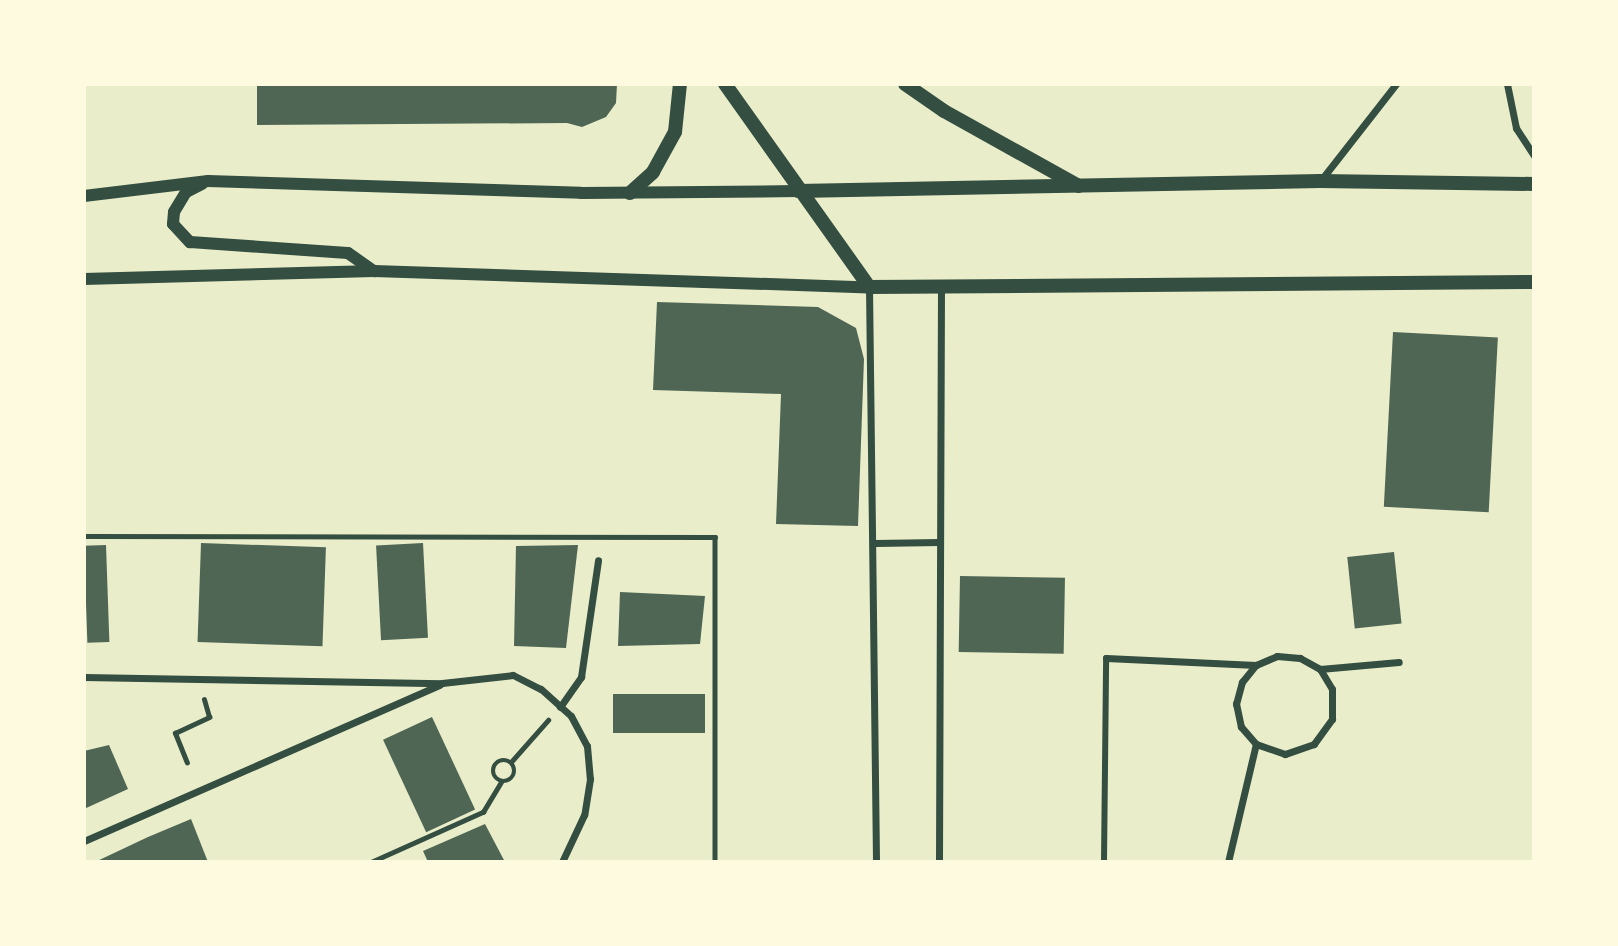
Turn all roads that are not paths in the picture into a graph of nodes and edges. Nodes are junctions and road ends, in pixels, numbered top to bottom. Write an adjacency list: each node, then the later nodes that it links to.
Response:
1 (680, 84): 12 (main road)
2 (725, 84): 11 (main road)
3 (905, 84): 10 (main road)
4 (1396, 84): 8 (street)
5 (1507, 84): 6 (street)
6 (1534, 156)
7 (208, 180): 12 (street); 13 (street); 14 (street)
8 (1320, 181): 9 (main road); 10 (main road)
9 (1534, 184)
10 (1080, 187): 11 (main road)
11 (798, 191): 12 (street); 17 (main road)
12 (631, 193)
13 (84, 196)
14 (374, 271): 15 (street); 17 (street)
15 (84, 279)
16 (1534, 282): 18 (main road)
17 (869, 287): 18 (main road); 20 (street)
18 (941, 288): 19 (street)
19 (939, 542): 20 (street); 33 (street)
20 (875, 543): 32 (street)
21 (598, 560): 28 (street)
22 (1106, 658): 24 (street); 34 (street)
23 (1399, 662): 25 (street)
24 (1256, 665): 25 (street); 29 (street)
25 (1320, 669): 29 (street)
26 (84, 677): 27 (street)
27 (442, 683): 28 (street); 30 (street)
28 (560, 706): 31 (street)
29 (1256, 744): 35 (street)
30 (84, 841)
31 (564, 861)
32 (876, 862)
33 (939, 862)
34 (1104, 862)
35 (1228, 862)

